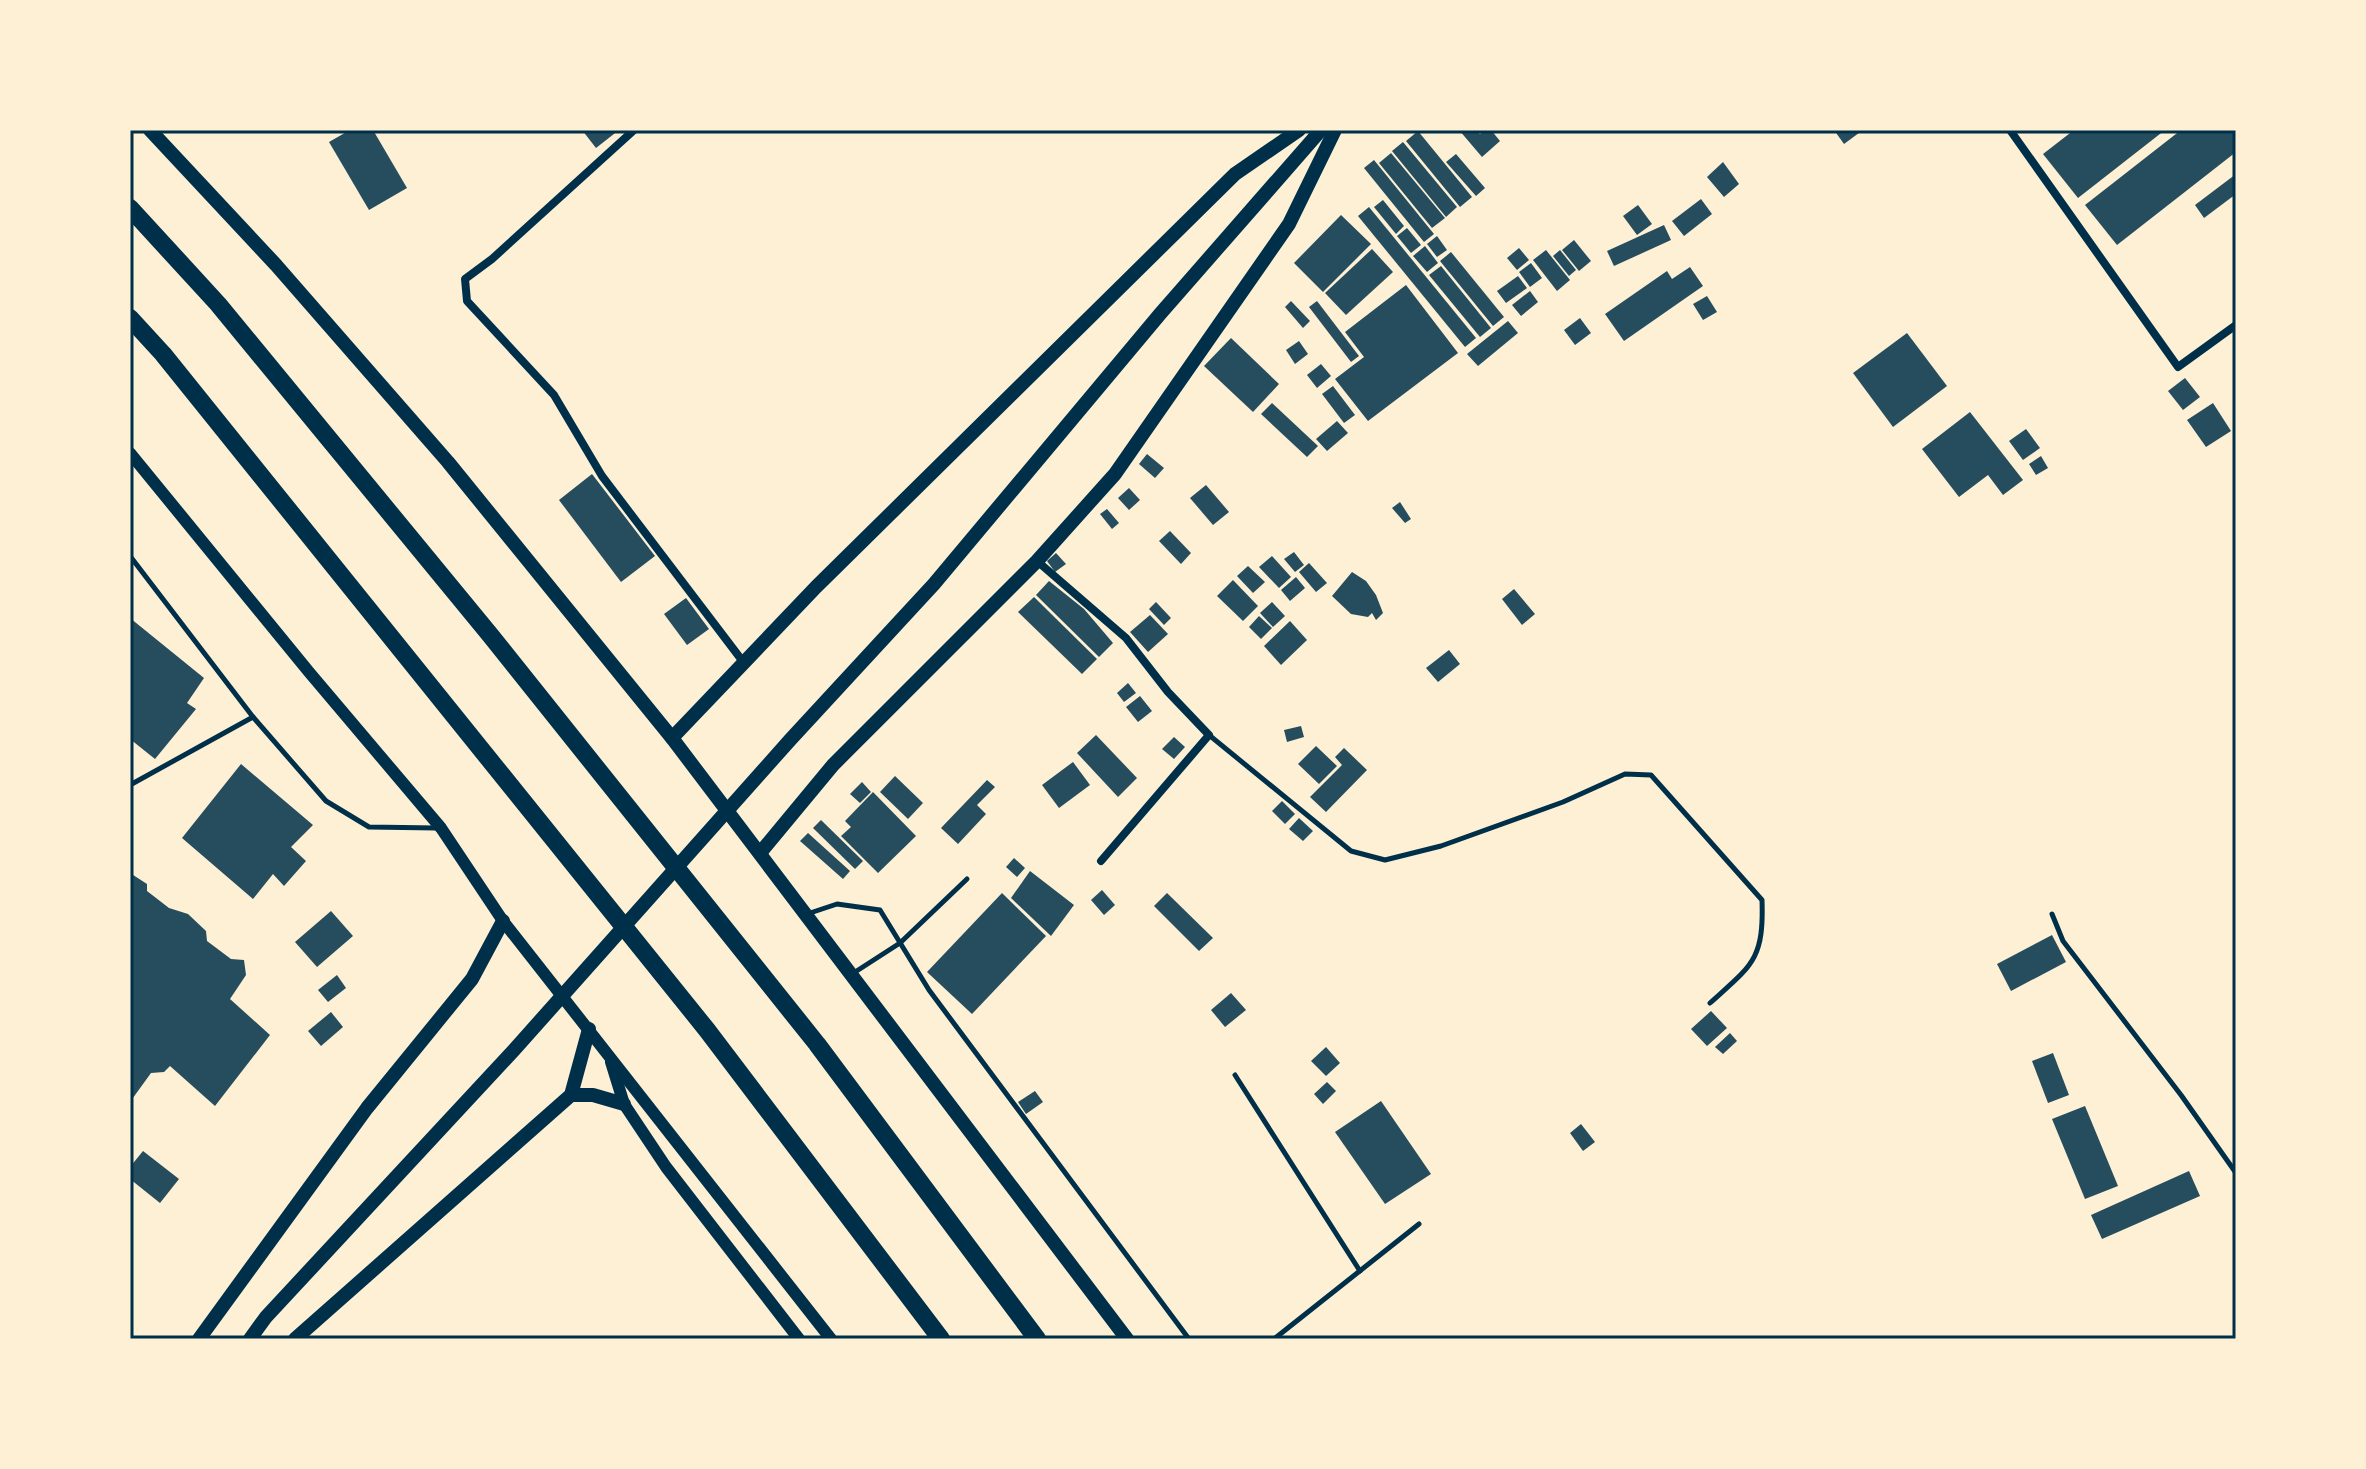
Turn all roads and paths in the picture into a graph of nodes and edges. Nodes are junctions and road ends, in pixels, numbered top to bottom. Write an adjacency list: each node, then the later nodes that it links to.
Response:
1 (150, 130): 16 (main road)
2 (634, 130): 13 (street)
3 (1299, 130): 13 (main road)
4 (1321, 130): 36 (main road)
5 (1335, 130): 12 (main road)
6 (2010, 130): 9 (street)
7 (130, 208): 44 (highway)
8 (130, 318): 43 (highway)
9 (2236, 325)
10 (130, 453): 18 (street)
11 (130, 556): 14 (lane)
12 (1037, 561): 15 (street); 19 (main road)
13 (744, 663): 16 (main road)
14 (253, 717): 17 (lane); 18 (lane)
15 (1209, 735): 20 (street); 27 (lane)
16 (672, 738): 19 (main road)
17 (130, 785)
18 (441, 828): 24 (street)
19 (760, 853): 23 (main road)
20 (1101, 861)
21 (967, 879): 25 (lane)
22 (2052, 914): 33 (lane)
23 (806, 915): 25 (lane); 26 (main road)
24 (503, 921): 28 (street); 37 (main road)
25 (900, 943): 26 (lane); 46 (lane)
26 (851, 975): 45 (main road)
27 (1710, 1003)
28 (589, 1029): 29 (street); 31 (main road)
29 (607, 1051): 32 (street); 42 (street)
30 (1235, 1075): 35 (lane)
31 (571, 1095): 32 (main road); 40 (main road)
32 (624, 1104): 41 (street)
33 (2236, 1173)
34 (1419, 1224): 35 (lane)
35 (1360, 1271): 47 (lane)
36 (266, 1317): 38 (main road); 39 (main road)
37 (199, 1339)
38 (240, 1339)
39 (250, 1339)
40 (295, 1339)
41 (799, 1339)
42 (831, 1339)
43 (941, 1339)
44 (1037, 1339)
45 (1127, 1339)
46 (1189, 1339)
47 (1274, 1339)

